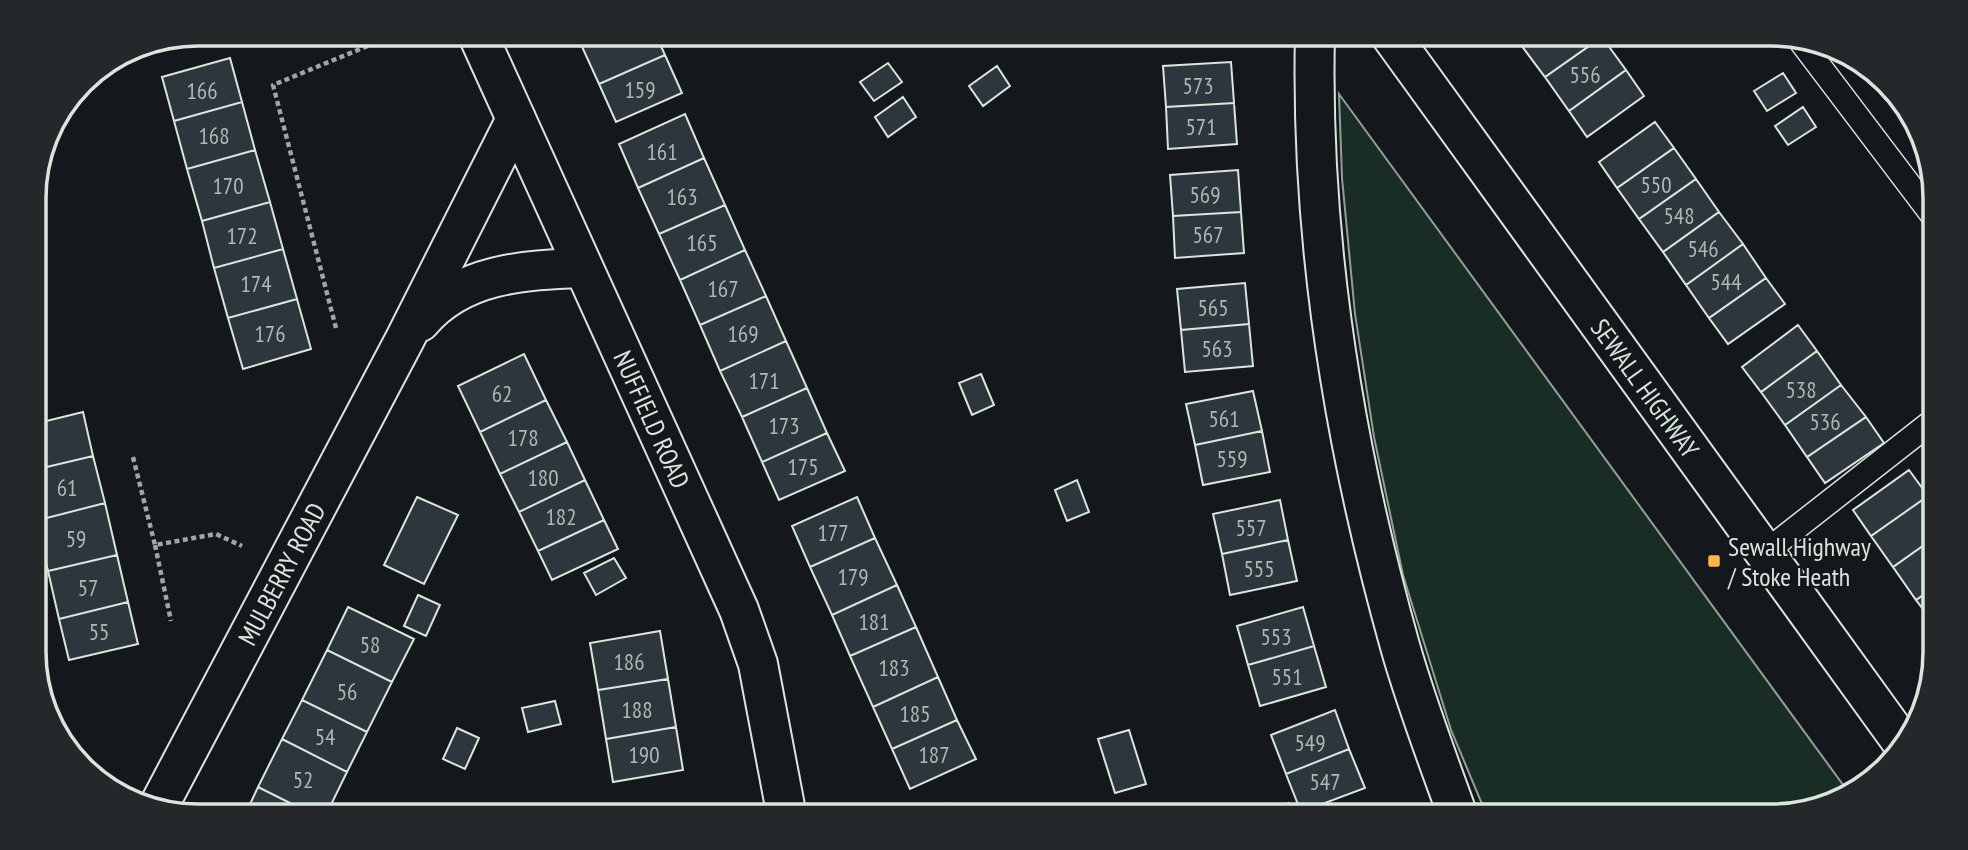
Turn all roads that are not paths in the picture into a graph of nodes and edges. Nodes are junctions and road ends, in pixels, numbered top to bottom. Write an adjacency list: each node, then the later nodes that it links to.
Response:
1 (484, 46): 5 (street, NUFFIELD ROAD)
2 (1315, 46): 14 (street)
3 (1398, 46): 10 (street, SEWALL HIGHWAY)
4 (1808, 50): 6 (lane)
5 (516, 119): 7 (street, NUFFIELD ROAD); 8 (street, MULBERRY ROAD)
6 (1923, 203)
7 (583, 268): 8 (street, MULBERRY ROAD); 13 (street, NUFFIELD ROAD)
8 (405, 339): 12 (street, MULBERRY ROAD)
9 (1923, 429): 10 (lane)
10 (1764, 552): 11 (street, SEWALL HIGHWAY)
11 (1898, 736)
12 (162, 800)
13 (785, 804)
14 (1454, 804)

